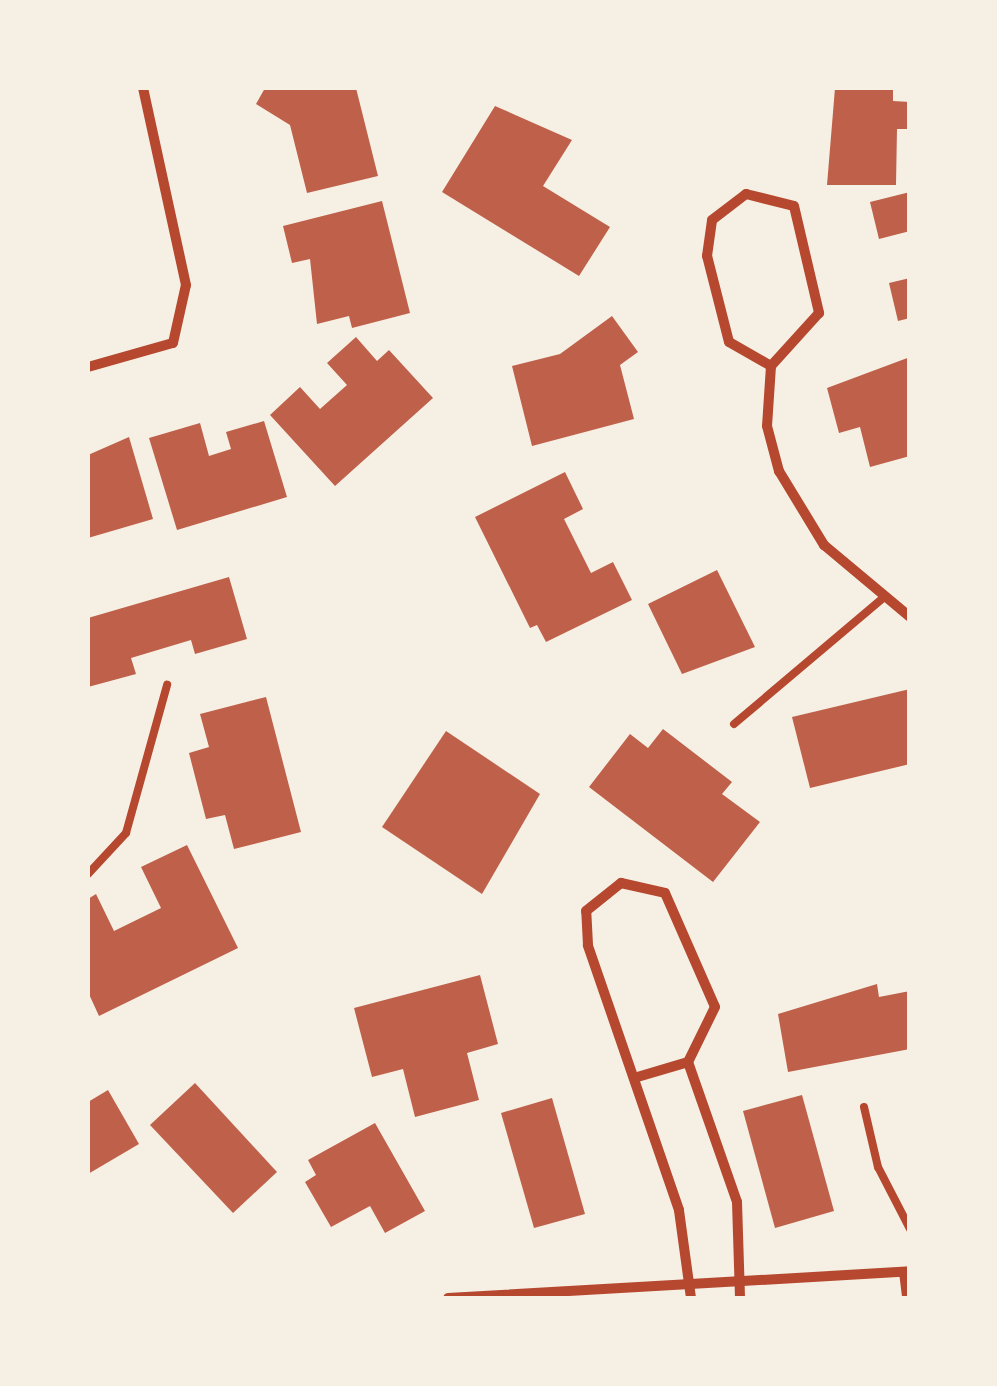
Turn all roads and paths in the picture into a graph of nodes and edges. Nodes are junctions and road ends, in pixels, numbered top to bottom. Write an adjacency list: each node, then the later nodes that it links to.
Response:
1 (143, 88): 3 (street)
2 (771, 366): 2 (street); 4 (street)
3 (88, 367)
4 (883, 598): 5 (street); 7 (lane)
5 (910, 617)
6 (167, 685): 8 (lane)
7 (734, 724)
8 (88, 874)
9 (688, 1062): 10 (street); 10 (street); 15 (street)
10 (634, 1078): 14 (street)
11 (864, 1108): 12 (lane)
12 (910, 1229)
13 (906, 1271): 15 (street); 17 (lane)
14 (691, 1292): 15 (street); 16 (street)
15 (740, 1292)
16 (448, 1298)
17 (906, 1298)

